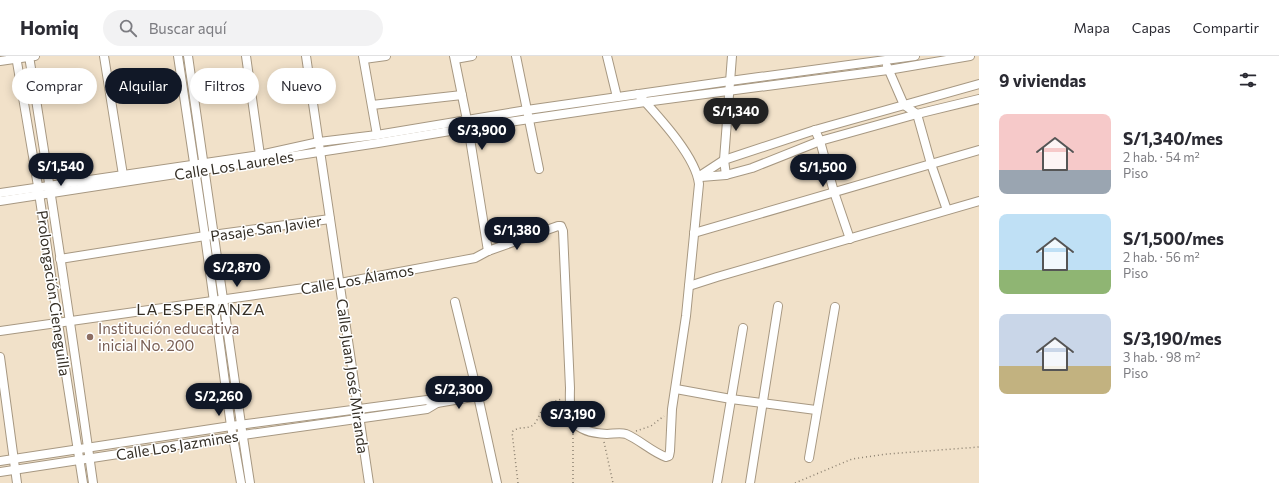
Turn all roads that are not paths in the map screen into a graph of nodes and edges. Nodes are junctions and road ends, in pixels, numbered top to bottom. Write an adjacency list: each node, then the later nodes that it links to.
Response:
1 (31, 56): 14 (street); 50 (street, Prolongación Cieneguilla)
2 (104, 56): 47 (street)
3 (178, 56): 45 (street)
4 (188, 56): 44 (street)
5 (246, 56): 41 (street)
6 (306, 56): 38 (street, Calle Juan José Miranda)
7 (386, 56): 15 (street)
8 (472, 56): 16 (street)
9 (516, 56): 31 (street)
10 (607, 56): 26 (street)
11 (732, 56): 21 (street)
12 (915, 56): 17 (street)
13 (970, 56): 18 (street)
14 (16, 57): 19 (street); 51 (street, Prolongación Cieneguilla)
15 (364, 58): 29 (street)
16 (454, 58): 25 (street)
17 (883, 58): 20 (street); 21 (street)
18 (938, 59): 20 (street)
19 (0, 61)
20 (888, 70): 23 (street); 30 (street)
21 (730, 81): 23 (street); 24 (street)
22 (979, 84): 30 (street)
23 (729, 91): 28 (street); 42 (street)
24 (638, 94): 26 (street); 28 (street)
25 (462, 95): 29 (street); 34 (street)
26 (617, 97): 31 (street)
27 (979, 99): 32 (street)
28 (645, 102): 33 (street); 49 (street)
29 (372, 105): 36 (street)
30 (904, 105): 32 (street); 35 (street)
31 (527, 110): 33 (street); 34 (street)
32 (917, 114): 37 (street); 43 (street)
33 (529, 119): 34 (street); 46 (street)
34 (468, 124): 36 (street, Calle Los Laureles); 40 (street, Calle Los Laureles); 62 (street)
35 (815, 130): 37 (street); 42 (street)
36 (377, 135): 38 (street, Calle Los Laureles)
37 (820, 141): 48 (street); 52 (street)
38 (319, 142): 40 (street, Calle Juan José Miranda); 41 (street, Calle Los Laureles)
39 (979, 150): 43 (street)
40 (320, 152): 44 (street, Calle Los Laureles); 57 (street, Calle Juan José Miranda)
41 (260, 155): 44 (street, Calle Los Laureles)
42 (724, 160): 48 (street); 49 (street)
43 (931, 164): 52 (street); 56 (street)
44 (205, 166): 45 (street, Calle Los Laureles); 59 (street)
45 (195, 168): 47 (street, Calle Los Laureles); 50 (street, Calle Los Laureles); 60 (street)
46 (539, 169)
47 (122, 175): 50 (street, Calle Los Laureles)
48 (726, 175): 49 (street)
49 (698, 177): 58 (street)
50 (51, 189): 51 (street, Calle Los Laureles); 63 (street, Prolongación Cieneguilla)
51 (39, 190): 53 (street, Calle Los Laureles); 54 (street, Calle Los Laureles); 72 (street, Prolongación Cieneguilla)
52 (834, 192): 58 (street); 61 (street)
53 (0, 193)
54 (0, 201)
55 (979, 201): 56 (street)
56 (947, 210): 61 (street)
57 (330, 219): 59 (street, Pasaje San Javier); 64 (street, Calle Juan José Miranda)
58 (694, 233): 65 (street)
59 (215, 235): 60 (street, Pasaje San Javier); 66 (street)
60 (205, 236): 63 (street, Pasaje San Javier); 67 (street)
61 (850, 238): 65 (street)
62 (488, 251): 64 (street, Calle Los Álamos); 76 (street, Calle Los Álamos)
63 (60, 259): 71 (street, Prolongación Cieneguilla)
64 (340, 283): 66 (street, Calle Los Álamos); 81 (street, Calle Juan José Miranda)
65 (689, 286): 76 (street)
66 (223, 300): 67 (street, Calle Los Álamos); 84 (street)
67 (214, 301): 71 (street, Calle Los Álamos); 85 (street)
68 (455, 302): 77 (street)
69 (778, 306): 80 (street)
70 (834, 307): 82 (street)
71 (69, 322): 72 (street, Calle Los Álamos); 88 (street, Prolongación Cieneguilla)
72 (58, 323): 74 (street, Calle Los Álamos); 89 (street, Prolongación Cieneguilla)
73 (743, 328): 78 (street)
74 (0, 331)
75 (0, 358): 91 (street)
76 (676, 389): 78 (street)
77 (478, 396): 79 (street); 103 (street)
78 (731, 399): 80 (street); 104 (street)
79 (437, 403): 81 (street, Calle Los Jazmines); 83 (street, Calle Los Jazmines)
80 (763, 403): 82 (street); 105 (street)
81 (358, 409): 83 (street, Calle Juan José Miranda); 84 (street, Calle Los Jazmines)
82 (816, 410): 90 (street)
83 (360, 419): 86 (street, Calle Los Jazmines); 102 (street, Calle Juan José Miranda)
84 (241, 424): 85 (street, Calle Los Jazmines); 86 (street)
85 (231, 426): 87 (street); 88 (street, Calle Los Jazmines)
86 (242, 435): 87 (street, Calle Los Jazmines); 101 (street)
87 (233, 436): 92 (street, Calle Los Jazmines); 100 (street)
88 (88, 448): 89 (street, Calle Los Jazmines); 92 (street, Prolongación Cieneguilla)
89 (78, 450): 91 (street, Calle Los Jazmines); 93 (street, Prolongación Cieneguilla)
90 (808, 458)
91 (13, 459): 94 (street, Calle Los Jazmines); 95 (street)
92 (90, 459): 93 (street, Calle Los Jazmines); 99 (street, Prolongación Cieneguilla)
93 (80, 460): 95 (street, Calle Los Jazmines); 98 (street, Prolongación Cieneguilla)
94 (0, 461)
95 (15, 470): 96 (street, Calle Los Jazmines); 97 (street)
96 (0, 472)
97 (17, 483)
98 (83, 483)
99 (93, 483)
100 (241, 483)
101 (250, 483)
102 (369, 483)
103 (496, 483)
104 (717, 483)
105 (750, 483)

